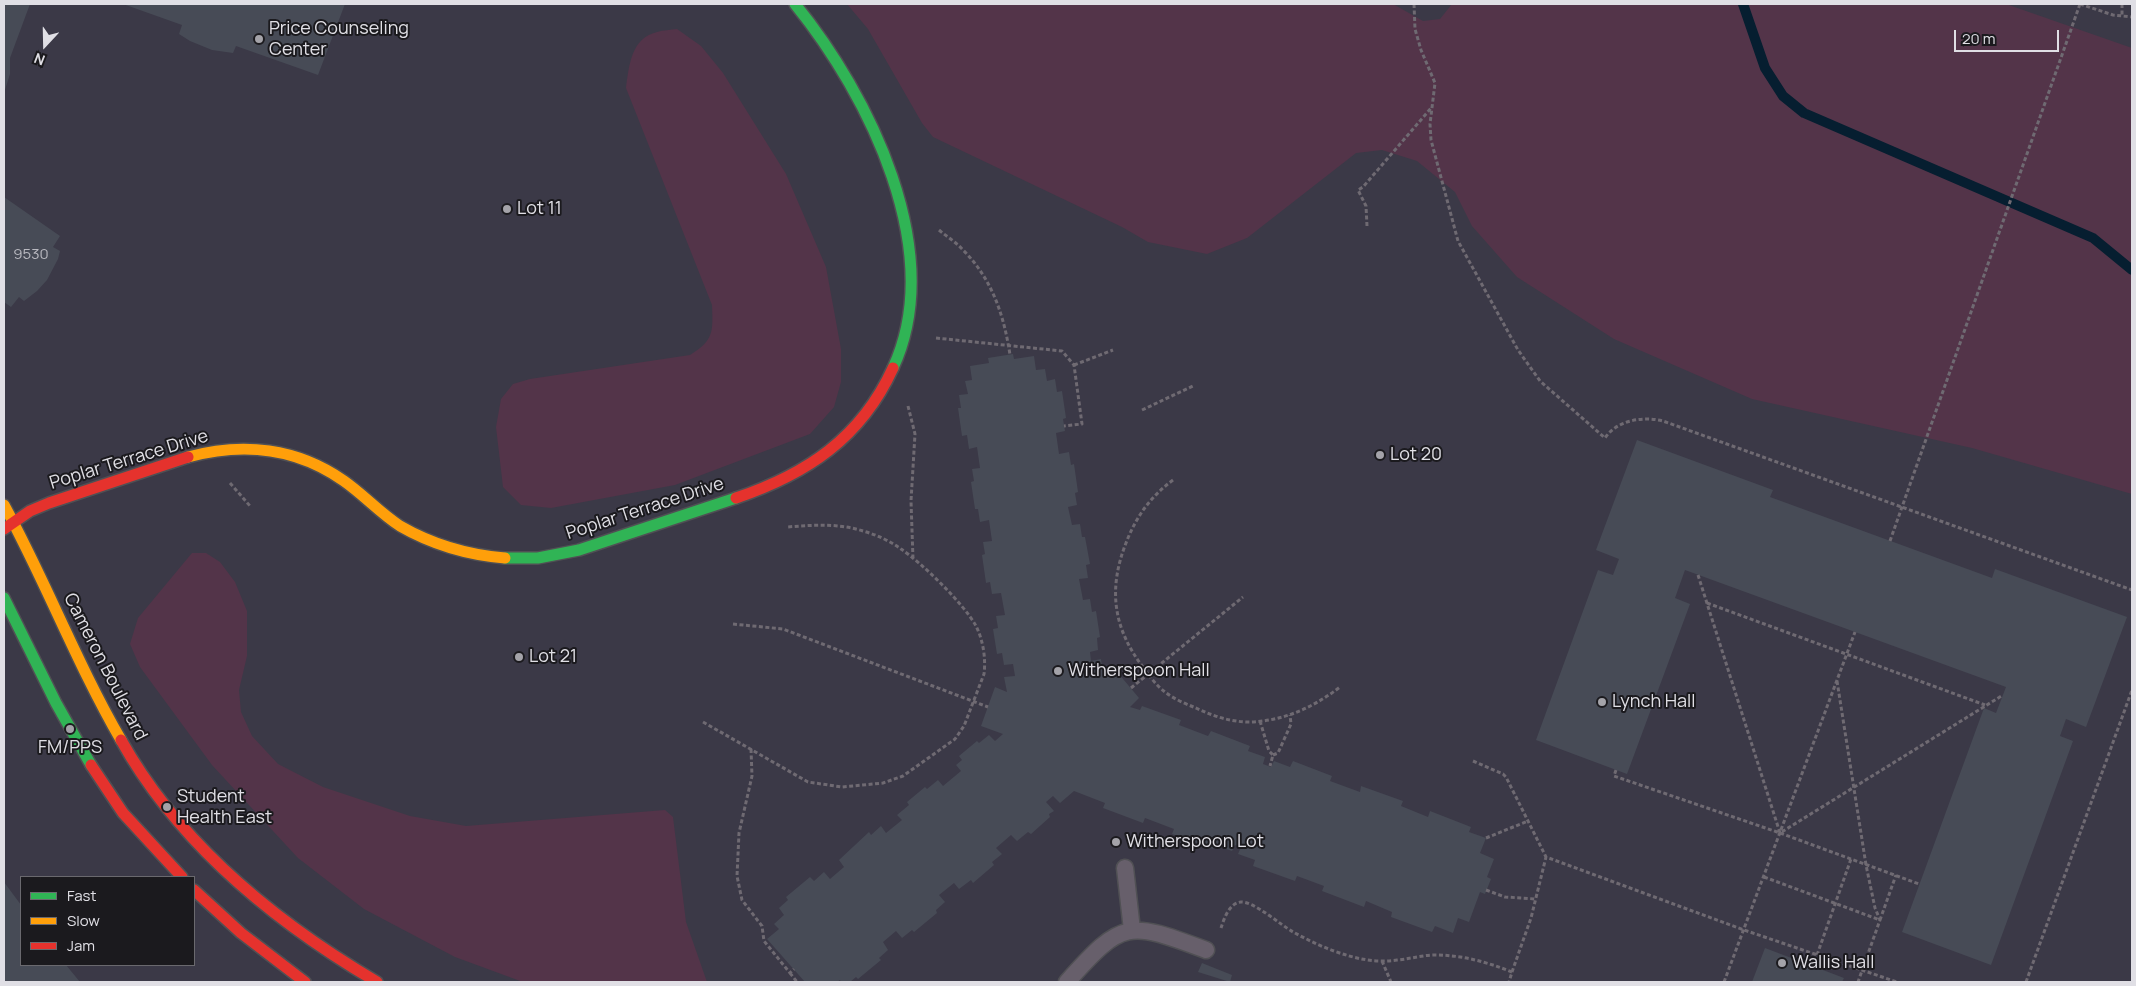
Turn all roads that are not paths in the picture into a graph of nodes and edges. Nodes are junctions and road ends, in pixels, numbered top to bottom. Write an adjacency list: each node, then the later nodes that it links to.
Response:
1 (795, 4): 3 (street, Poplar Terrace Drive)
2 (4, 505): 3 (street, Cameron Boulevard)
3 (9, 525): 11 (street, Cameron Boulevard)
4 (4, 598): 6 (street)
5 (1125, 868): 8 (lane)
6 (181, 876)
7 (195, 891): 10 (street)
8 (1132, 930): 9 (lane); 12 (lane)
9 (1206, 950)
10 (305, 982)
11 (377, 982)
12 (1067, 982)

